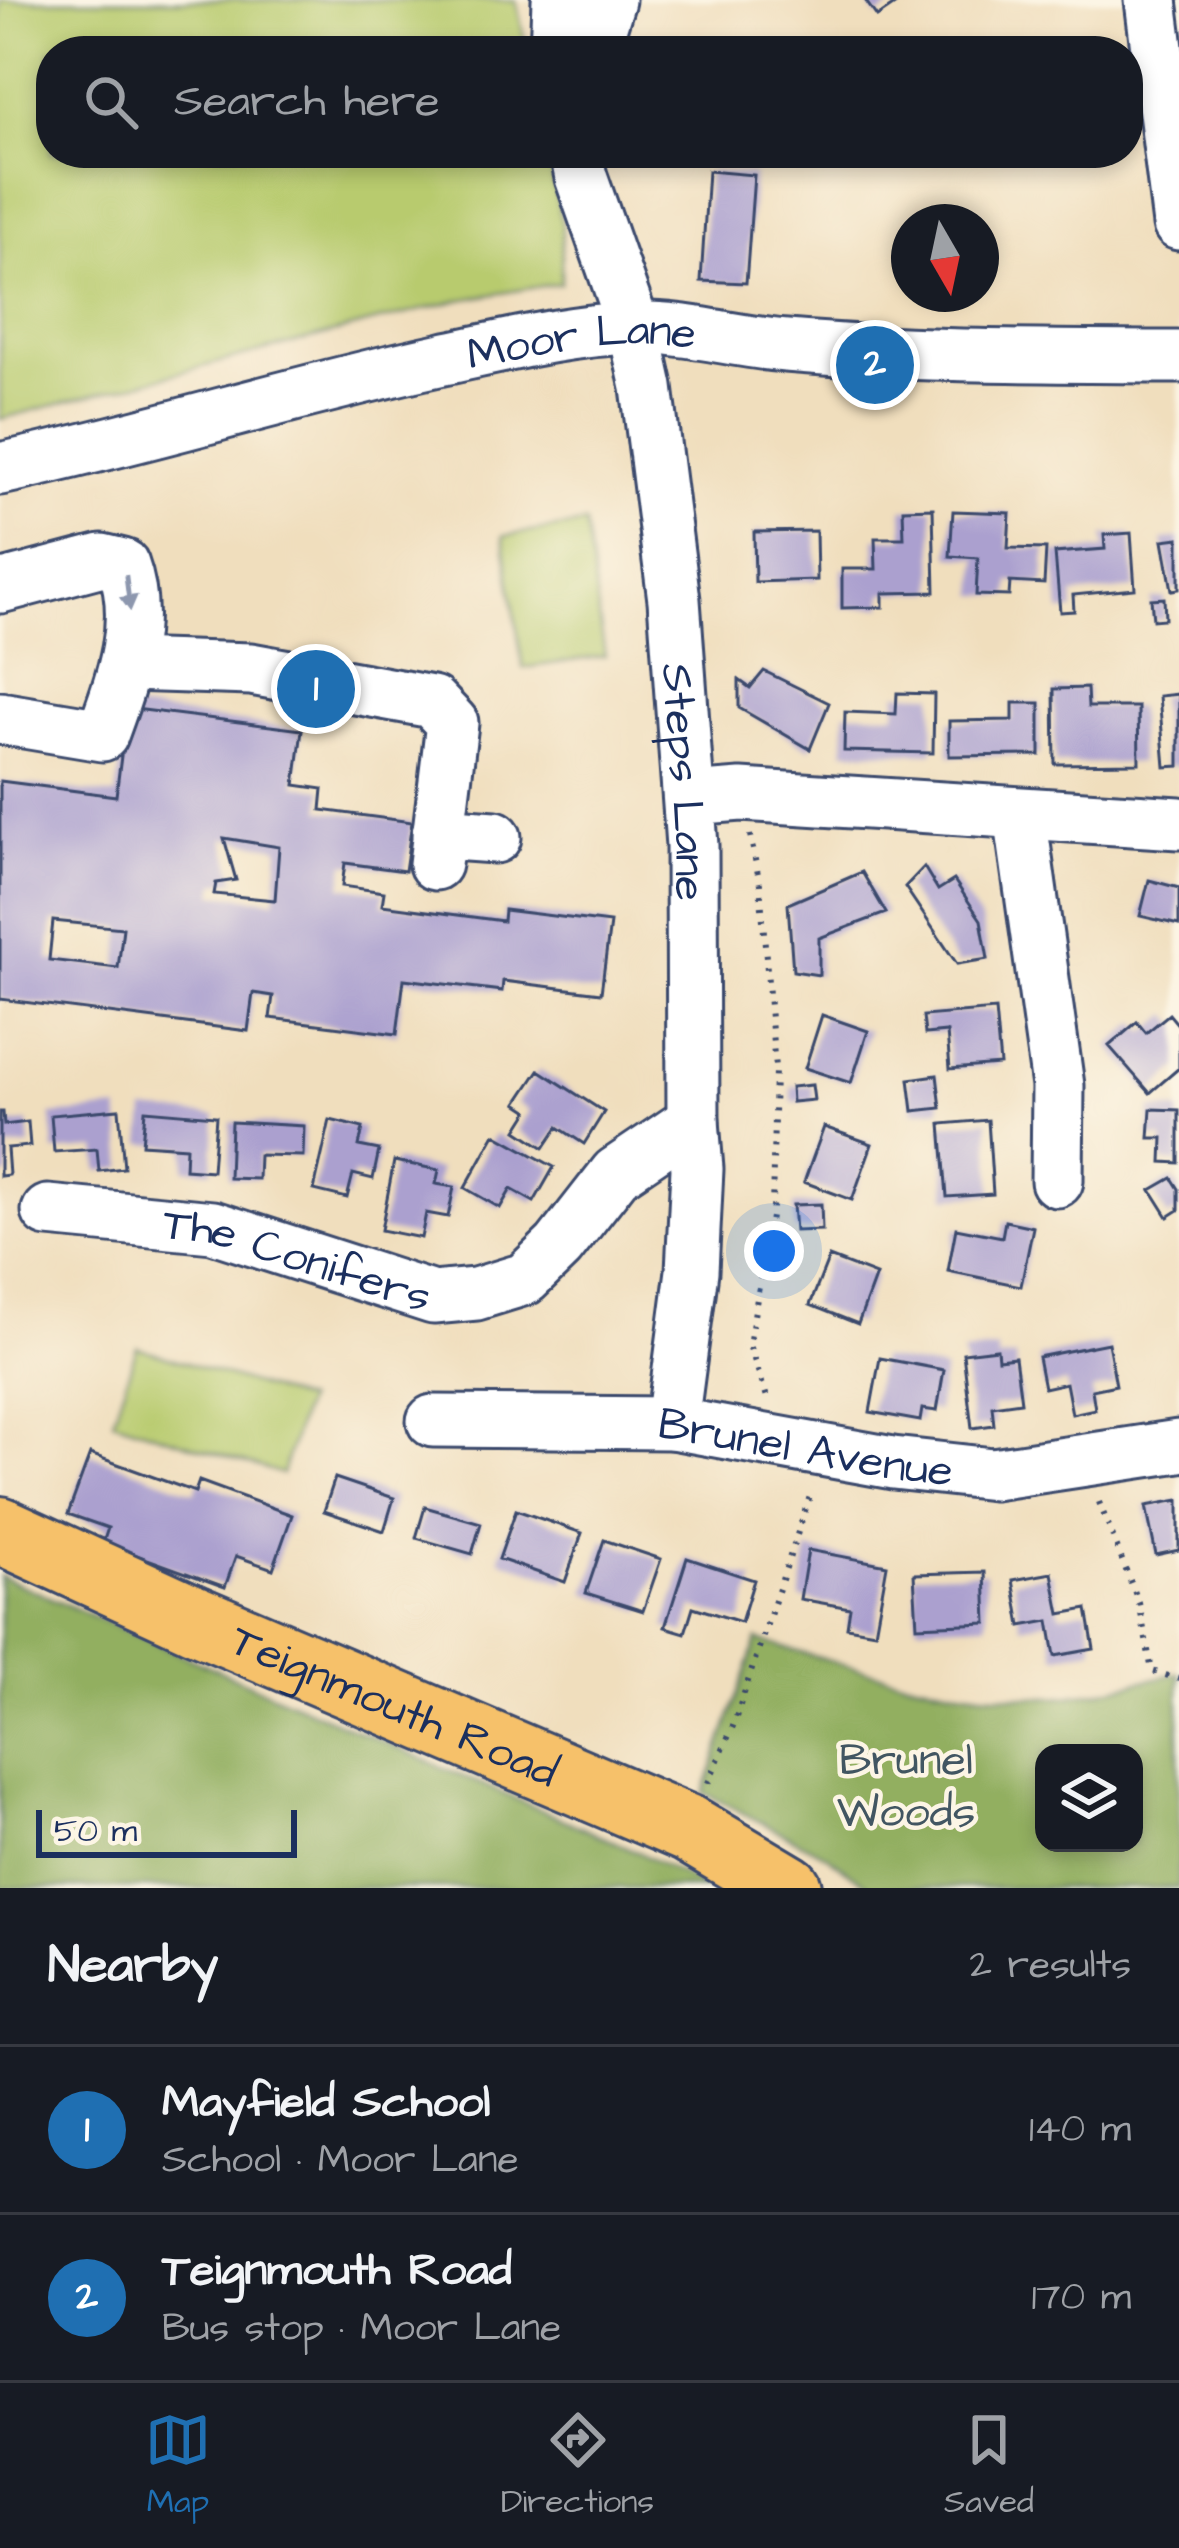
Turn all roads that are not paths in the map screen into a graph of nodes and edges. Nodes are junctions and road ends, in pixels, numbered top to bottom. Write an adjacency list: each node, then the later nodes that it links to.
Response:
1 (557, 0): 4 (street)
2 (608, 0): 5 (street)
3 (1151, 0): 7 (street)
4 (556, 36)
5 (597, 36)
6 (579, 168): 8 (street, Steps Lane)
7 (1179, 224)
8 (634, 328): 9 (street, Moor Lane); 10 (street, Moor Lane); 14 (street, Steps Lane)
9 (1179, 357)
10 (0, 469)
11 (0, 587): 12 (street, one-way to 12)
12 (128, 665): 13 (street); 17 (street)
13 (0, 718)
14 (690, 799): 15 (street); 18 (street, Steps Lane)
15 (1020, 814): 16 (street); 19 (street)
16 (1179, 823)
17 (495, 837)
18 (693, 1121): 20 (street, The Conifers); 22 (street, Steps Lane)
19 (1057, 1180)
20 (48, 1211)
21 (433, 1421): 22 (street, Brunel Avenue)
22 (672, 1423): 23 (street, Brunel Avenue)
23 (1179, 1446)
24 (0, 1530): 25 (main road, Teignmouth Road)
25 (788, 1888)

